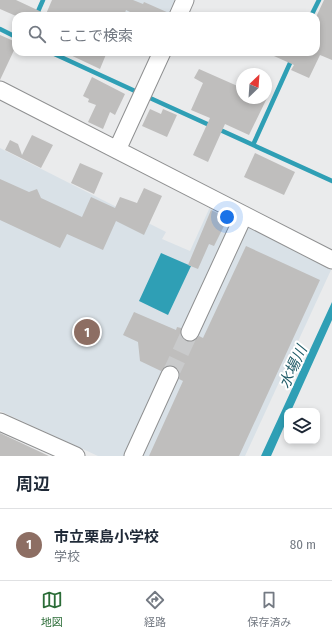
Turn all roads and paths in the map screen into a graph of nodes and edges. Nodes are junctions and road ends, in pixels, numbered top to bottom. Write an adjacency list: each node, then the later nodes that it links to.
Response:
1 (186, 0): 2 (street)
2 (180, 12)
3 (160, 56): 5 (street)
4 (0, 90): 5 (street)
5 (117, 150): 6 (street)
6 (244, 215): 7 (street); 8 (street)
7 (332, 260)
8 (190, 332)
9 (170, 375): 12 (street)
10 (0, 422): 11 (street)
11 (67, 454)
12 (133, 456)

